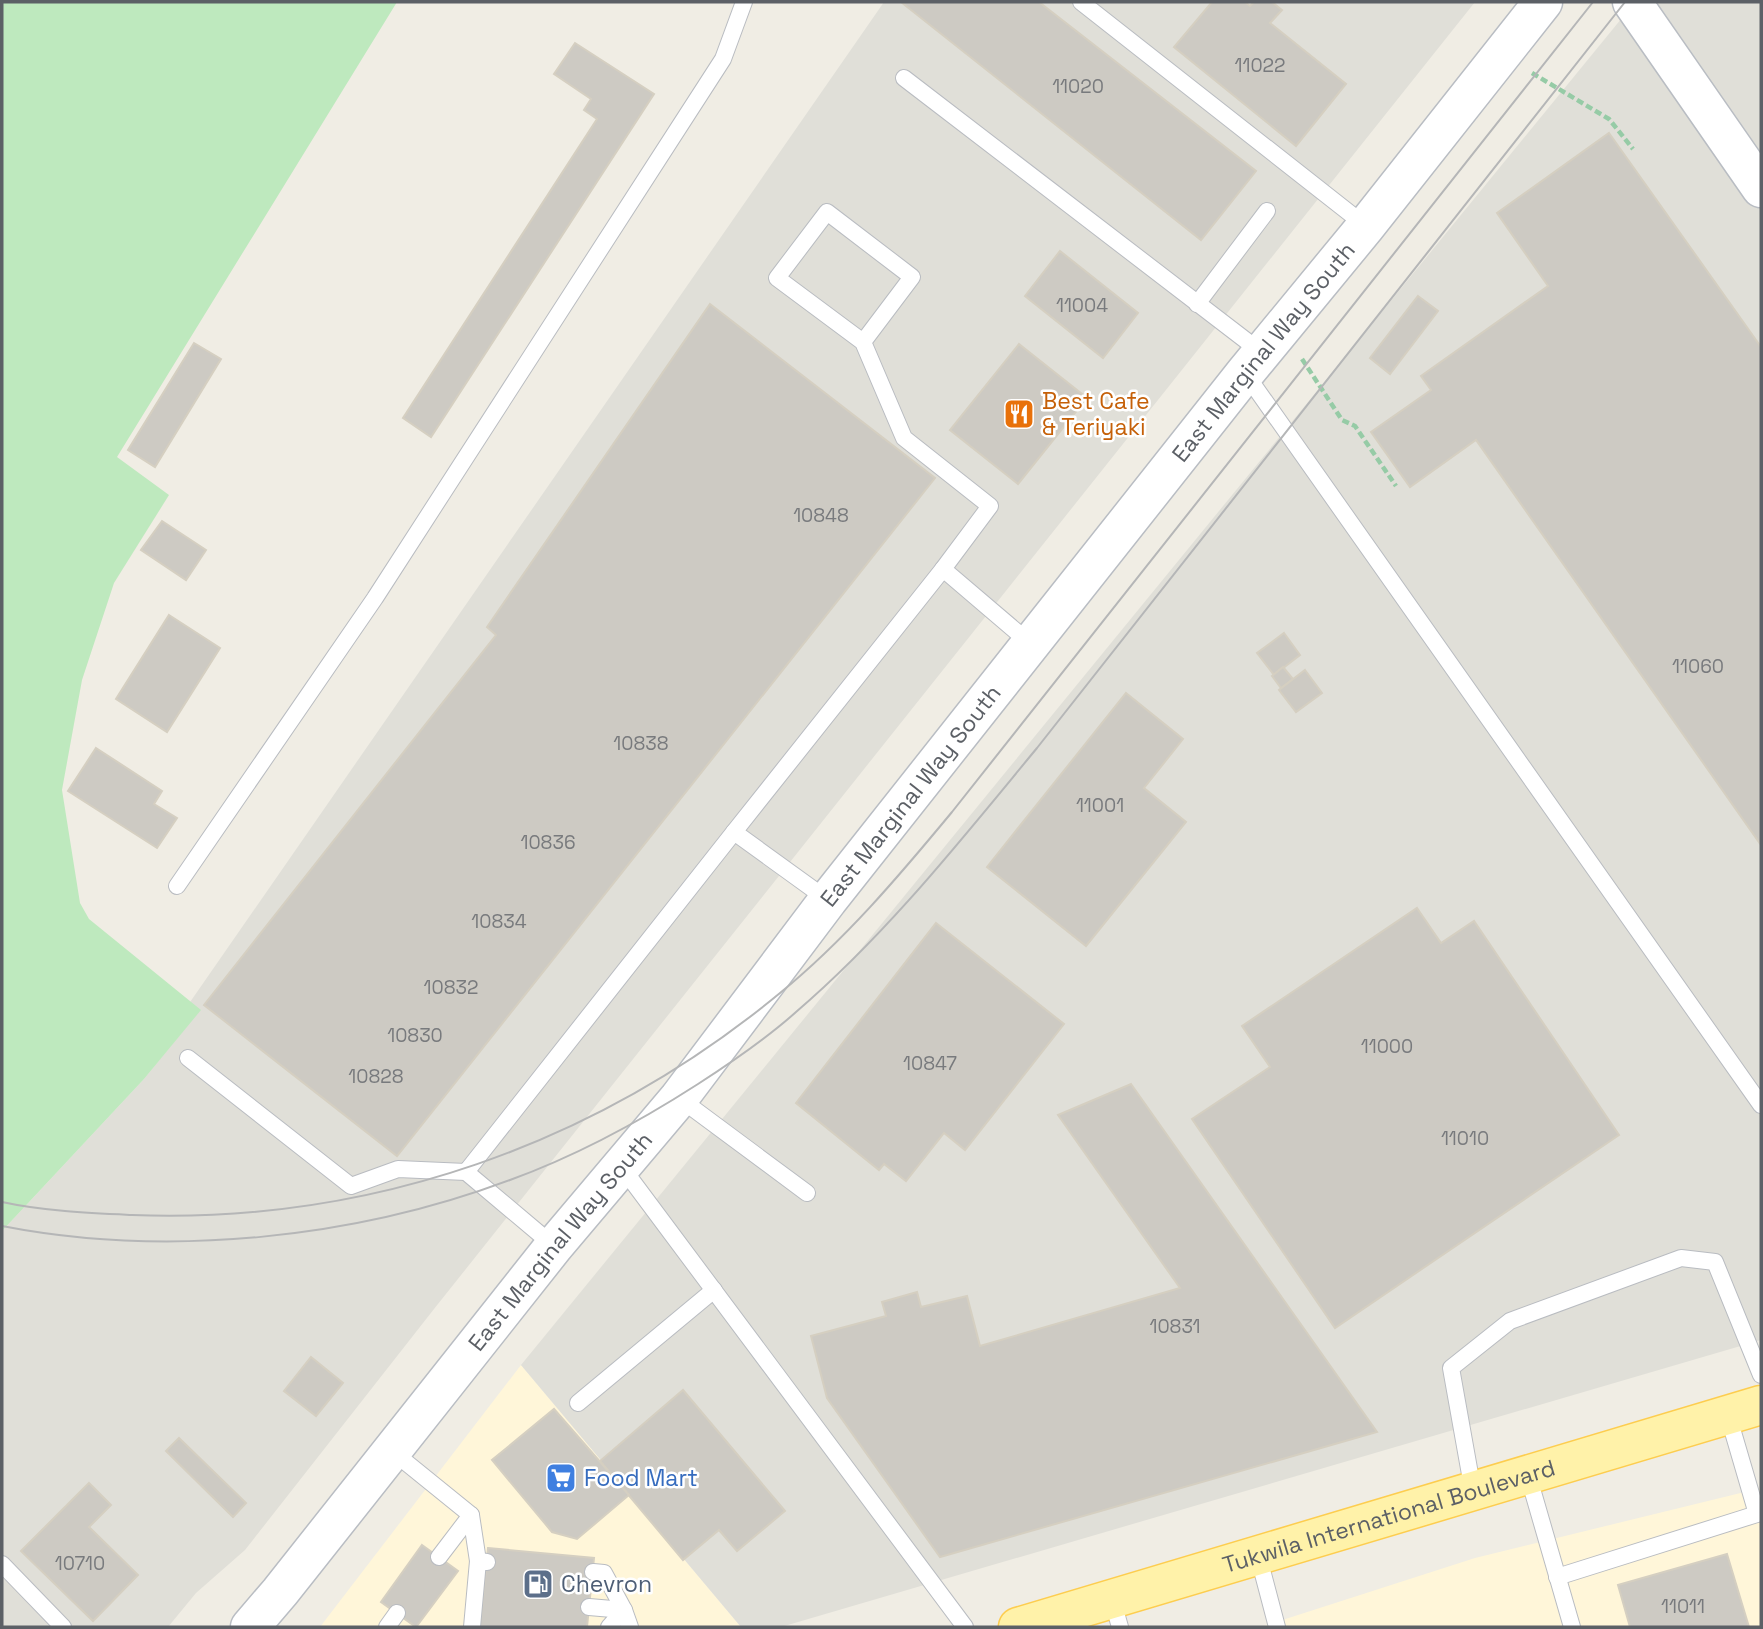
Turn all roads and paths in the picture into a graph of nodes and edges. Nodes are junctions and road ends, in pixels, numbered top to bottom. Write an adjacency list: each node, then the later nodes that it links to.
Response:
1 (744, 2): 19 (lane)
2 (1081, 2): 10 (lane)
3 (1543, 2): 10 (street, East Marginal Way South)
4 (1632, 2): 8 (street)
5 (1526, 69): 7 (path)
6 (904, 78): 11 (lane)
7 (1633, 149)
8 (1761, 188)
9 (1267, 211): 11 (lane)
10 (1366, 226): 14 (street, East Marginal Way South)
11 (1197, 303): 14 (lane)
12 (863, 342): 12 (lane); 16 (lane)
13 (1299, 355): 15 (path)
14 (1253, 362): 17 (street, East Marginal Way South); 23 (lane)
15 (1396, 486)
16 (943, 569): 17 (lane); 18 (lane)
17 (1031, 644): 20 (street, East Marginal Way South)
18 (734, 832): 20 (lane); 25 (lane)
19 (177, 886)
20 (828, 900): 22 (street, East Marginal Way South)
21 (188, 1058): 25 (lane)
22 (679, 1098): 24 (street, East Marginal Way South); 26 (lane)
23 (1761, 1105)
24 (621, 1166): 27 (street, East Marginal Way South); 28 (lane)
25 (466, 1172): 27 (lane)
26 (807, 1193)
27 (554, 1246): 32 (street, East Marginal Way South)
28 (714, 1290): 30 (lane); 53 (lane)
29 (1761, 1375): 34 (lane)
30 (578, 1403)
31 (1745, 1410): 33 (main road, Tukwila International Boulevard); 36 (lane)
32 (392, 1451): 35 (lane); 43 (street, East Marginal Way South)
33 (1527, 1474): 34 (main road, Tukwila International Boulevard); 41 (lane)
34 (1473, 1491): 37 (main road, Tukwila International Boulevard)
35 (471, 1516): 38 (lane); 50 (lane)
36 (1759, 1521): 41 (lane)
37 (1258, 1555): 46 (main road, Tukwila International Boulevard); 55 (lane)
38 (439, 1557)
39 (2, 1564): 47 (lane)
40 (593, 1572): 44 (lane)
41 (1557, 1577): 56 (lane)
42 (589, 1607): 44 (lane)
43 (277, 1610): 48 (street, East Marginal Way South)
44 (624, 1610): 51 (lane); 52 (lane)
45 (397, 1613): 49 (lane)
46 (1116, 1613): 54 (main road, Tukwila International Boulevard)
47 (64, 1627)
48 (250, 1627)
49 (387, 1627)
50 (472, 1627)
51 (609, 1627)
52 (630, 1627)
53 (965, 1627)
54 (1018, 1627)
55 (1277, 1627)
56 (1572, 1627)

